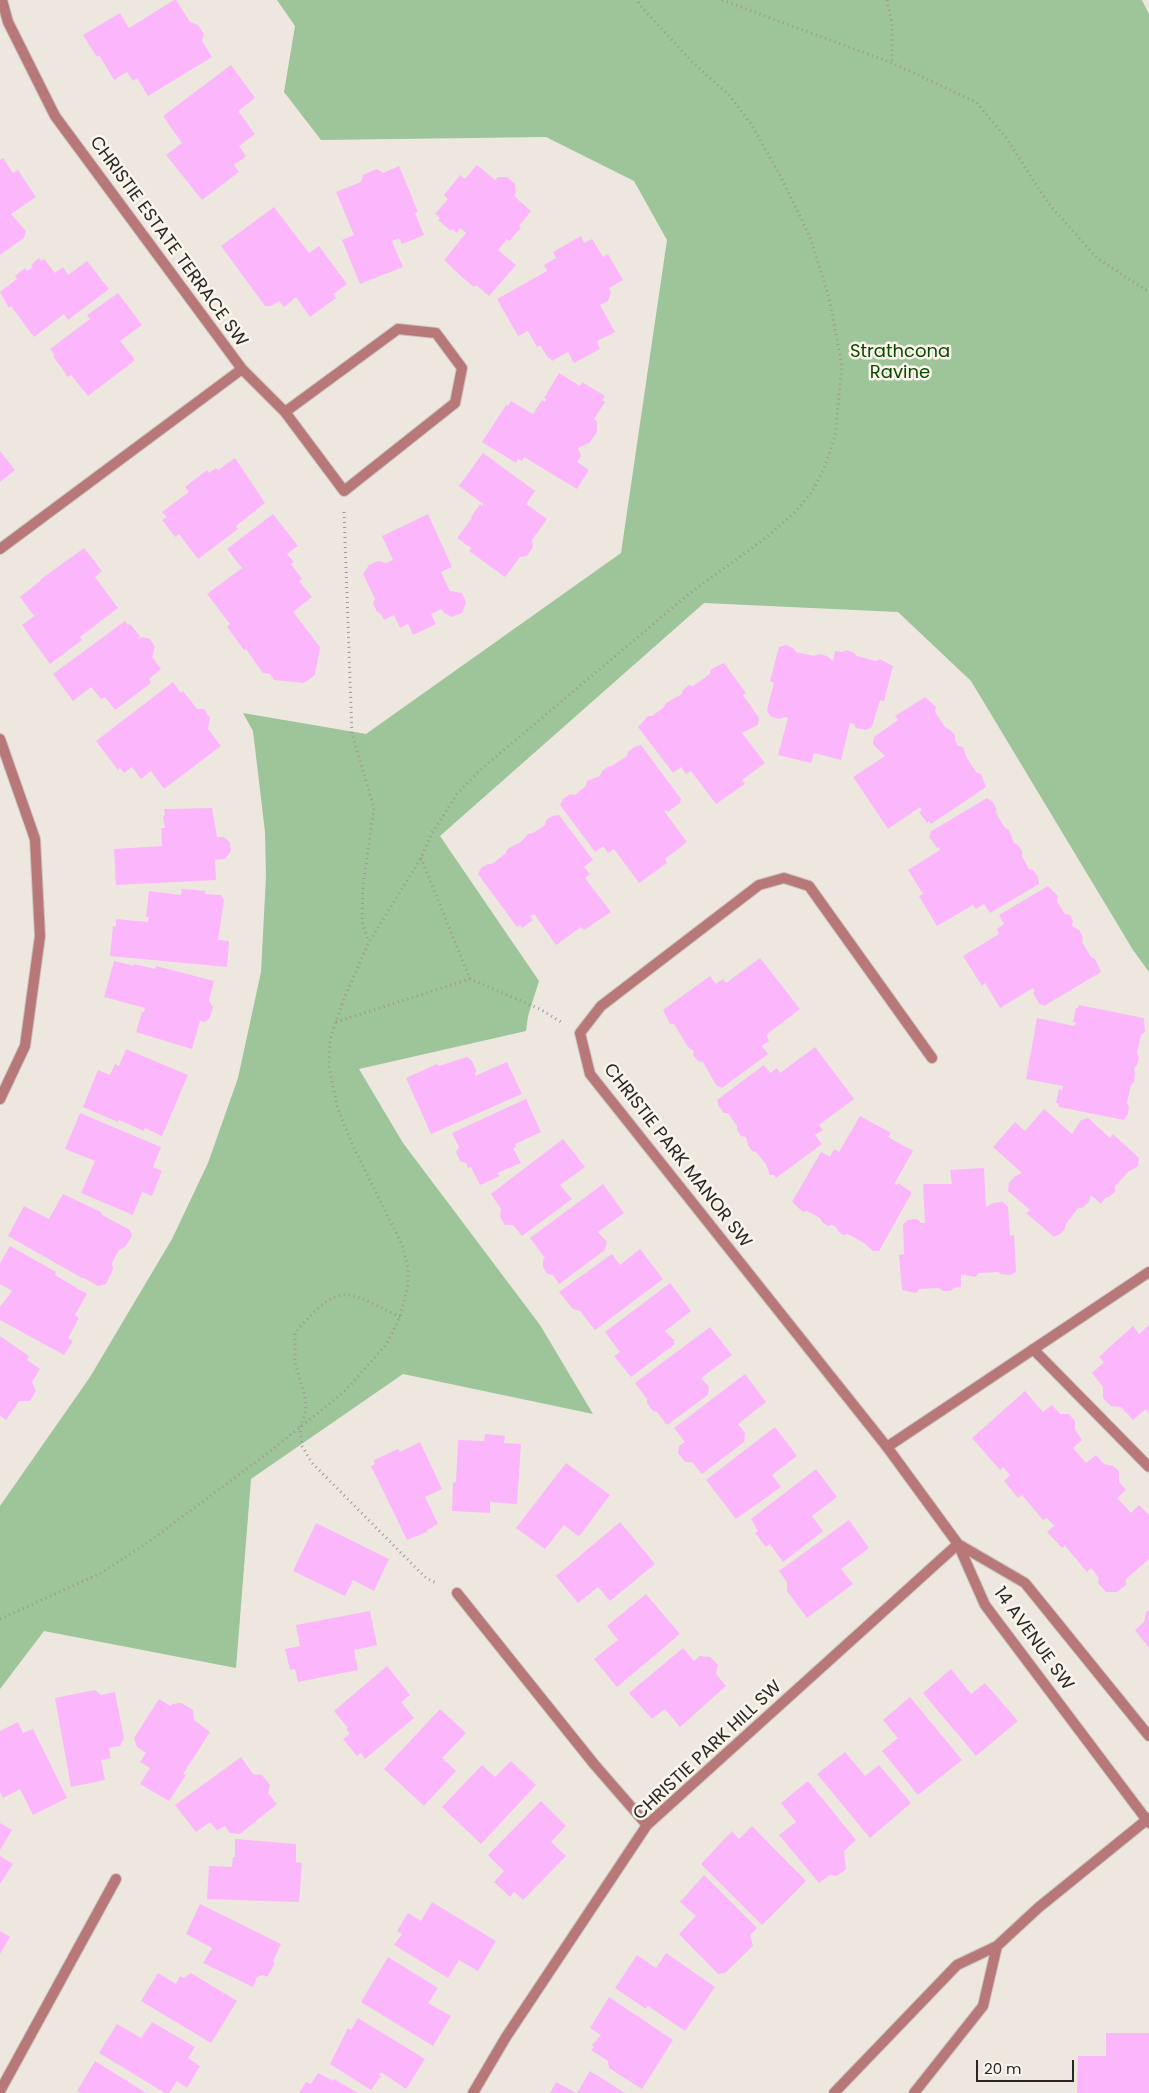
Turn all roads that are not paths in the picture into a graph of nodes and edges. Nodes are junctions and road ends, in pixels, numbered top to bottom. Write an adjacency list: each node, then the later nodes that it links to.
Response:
1 (2, 0): 2 (street, CHRISTIE ESTATE TERRACE SW)
2 (242, 369): 3 (street); 4 (street, CHRISTIE ESTATE TERRACE SW)
3 (285, 412): 3 (street)
4 (0, 549)
5 (0, 739): 7 (street)
6 (932, 1058): 10 (street, CHRISTIE PARK MANOR SW)
7 (0, 1099)
8 (1149, 1272): 9 (street)
9 (1033, 1349): 10 (street); 11 (street)
10 (887, 1447): 12 (street, CHRISTIE PARK MANOR SW)
11 (1149, 1468)
12 (958, 1544): 14 (street, 14 AVENUE SW); 15 (street, 14 AVENUE SW); 16 (street, CHRISTIE PARK HILL SW)
13 (457, 1594): 16 (street)
14 (1149, 1736)
15 (1148, 1820): 18 (street)
16 (647, 1825): 20 (street, CHRISTIE PARK HILL SW)
17 (116, 1879): 19 (street)
18 (997, 1946): 21 (street); 22 (street)
19 (0, 2091)
20 (473, 2093)
21 (834, 2093)
22 (914, 2093)

